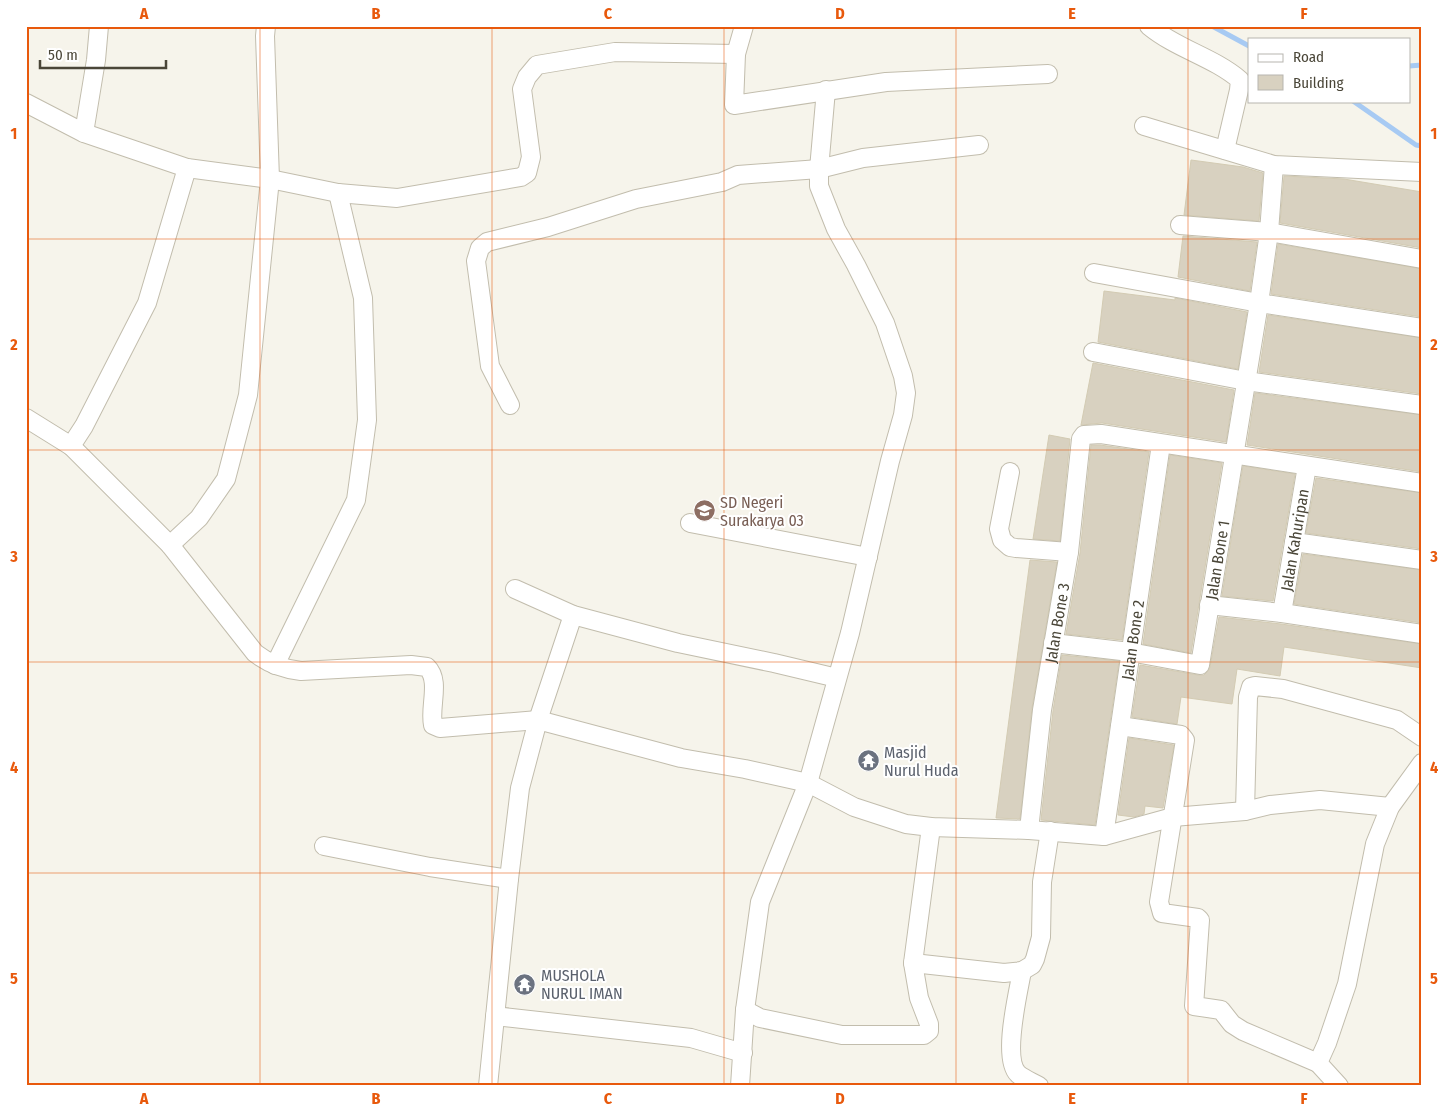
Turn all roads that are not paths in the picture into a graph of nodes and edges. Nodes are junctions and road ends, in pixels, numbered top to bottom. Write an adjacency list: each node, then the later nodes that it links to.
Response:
1 (99, 26): 10 (street)
2 (266, 26): 17 (street)
3 (744, 26): 5 (street)
4 (1149, 26): 12 (street)
5 (736, 54): 7 (street); 18 (street)
6 (1048, 74): 7 (street)
7 (826, 90): 15 (street)
8 (26, 104): 10 (street)
9 (1144, 126): 12 (street)
10 (84, 133): 14 (street)
11 (979, 145): 15 (street)
12 (1225, 150): 13 (street)
13 (1274, 165): 16 (street); 20 (street, Jalan Bone 1)
14 (187, 168): 17 (street); 31 (street)
15 (819, 168): 27 (street); 40 (street)
16 (1422, 172)
17 (270, 179): 18 (street); 38 (street)
18 (338, 193): 49 (street)
19 (1180, 225): 20 (street)
20 (1269, 232): 21 (street); 23 (street, Jalan Bone 1)
21 (1422, 259)
22 (1094, 273): 23 (street)
23 (1259, 303): 24 (street); 26 (street, Jalan Bone 1)
24 (1422, 328)
25 (1093, 352): 26 (street)
26 (1246, 381): 28 (street); 32 (street, Jalan Bone 1)
27 (510, 405)
28 (1422, 405)
29 (26, 418): 31 (street)
30 (1161, 444): 32 (street); 39 (street, Jalan Bone 3); 48 (street, Jalan Bone 2)
31 (71, 446): 38 (street)
32 (1234, 455): 33 (street); 43 (street, Jalan Bone 1)
33 (1307, 466): 35 (street); 37 (street, Jalan Kahuripan)
34 (1010, 472): 39 (street)
35 (1422, 483)
36 (690, 523): 40 (street)
37 (1294, 542): 41 (street); 44 (street, Jalan Kahuripan)
38 (170, 545): 49 (street)
39 (1069, 552): 47 (street, Jalan Bone 3)
40 (868, 557): 50 (street)
41 (1422, 560)
42 (515, 588): 45 (street)
43 (1209, 605): 44 (street); 48 (street, Jalan Bone 1)
44 (1282, 613): 46 (street)
45 (573, 615): 50 (street); 51 (street)
46 (1422, 634)
47 (1053, 644): 48 (street); 60 (street, Jalan Bone 3)
48 (1130, 652): 52 (street, Jalan Bone 2)
49 (275, 665): 51 (street)
50 (837, 678): 55 (street)
51 (538, 720): 55 (street); 64 (street)
52 (1120, 726): 58 (street); 62 (street, Jalan Bone 2)
53 (1422, 737): 57 (street)
54 (1422, 763): 56 (street)
55 (808, 783): 59 (street); 67 (street)
56 (1390, 807): 57 (street); 70 (street)
57 (1245, 811): 58 (street)
58 (1173, 817): 62 (street); 70 (street)
59 (931, 827): 60 (street); 65 (street)
60 (1029, 830): 61 (street)
61 (1050, 831): 62 (street); 66 (street)
62 (1104, 836)
63 (324, 846): 64 (street)
64 (509, 879): 68 (street)
65 (914, 963): 66 (street); 67 (street)
66 (1022, 971): 73 (street)
67 (745, 1010): 69 (street)
68 (496, 1016): 69 (street); 71 (street)
69 (743, 1052): 72 (street)
70 (1318, 1063): 74 (street)
71 (488, 1086)
72 (740, 1086)
73 (1039, 1086)
74 (1339, 1086)

